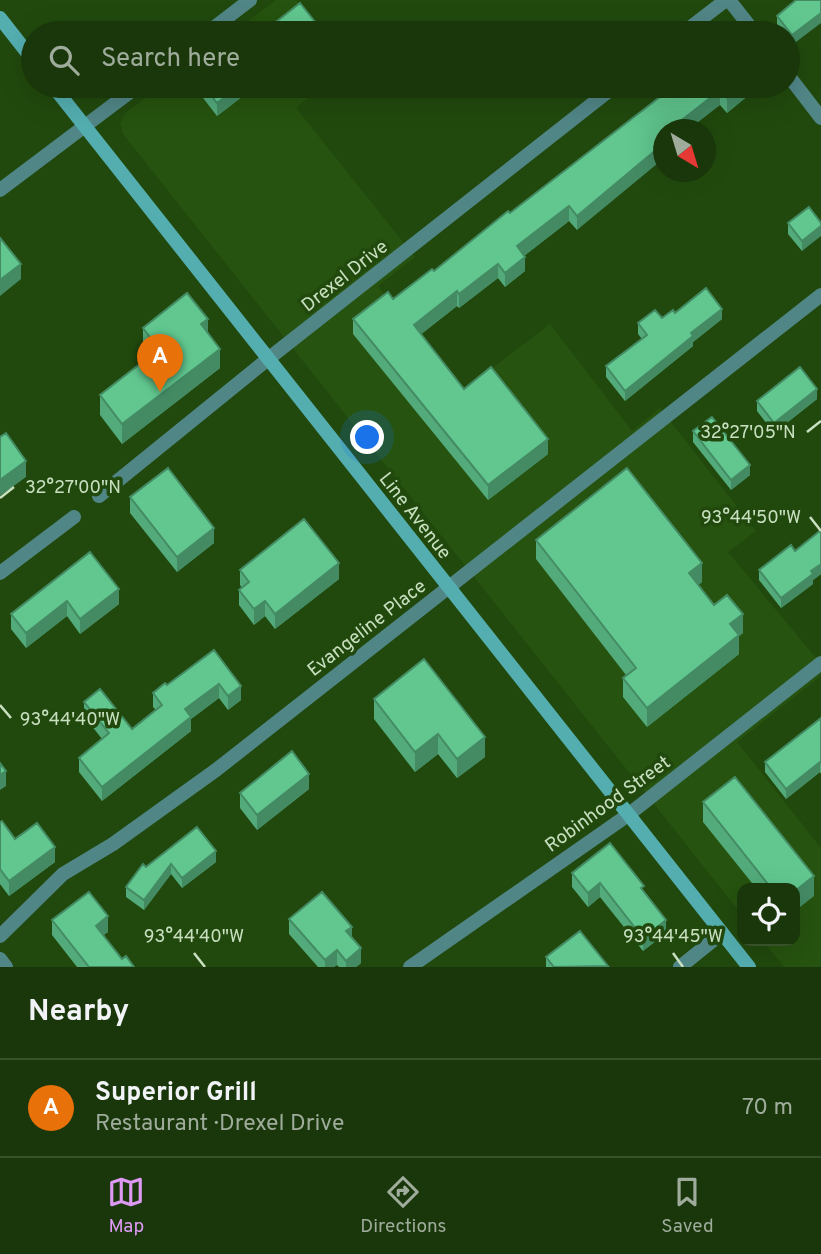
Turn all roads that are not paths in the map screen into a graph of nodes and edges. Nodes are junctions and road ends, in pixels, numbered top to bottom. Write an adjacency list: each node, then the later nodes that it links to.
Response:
1 (250, 0): 4 (street)
2 (727, 0): 5 (street); 6 (street)
3 (0, 18): 7 (main road)
4 (223, 21)
5 (699, 21)
6 (745, 21)
7 (21, 45)
8 (800, 91): 12 (street)
9 (64, 98): 13 (main road, Line Avenue)
10 (122, 98): 13 (street)
11 (600, 98): 16 (street, Drexel Drive)
12 (821, 118)
13 (86, 126): 14 (street); 16 (main road, Line Avenue)
14 (0, 190)
15 (821, 295): 20 (street, Evangeline Place)
16 (268, 359): 17 (street, Drexel Drive); 20 (main road, Line Avenue)
17 (99, 496)
18 (74, 517): 19 (street)
19 (0, 573)
20 (449, 587): 22 (main road, Line Avenue); 24 (street, Evangeline Place)
21 (821, 663): 22 (street, Robinhood Street)
22 (628, 815): 23 (main road, Line Avenue); 27 (street, Robinhood Street)
23 (722, 933): 28 (street); 29 (main road, Line Avenue)
24 (0, 936)
25 (0, 959): 26 (street)
26 (6, 967)
27 (410, 967)
28 (680, 967)
29 (748, 967)

